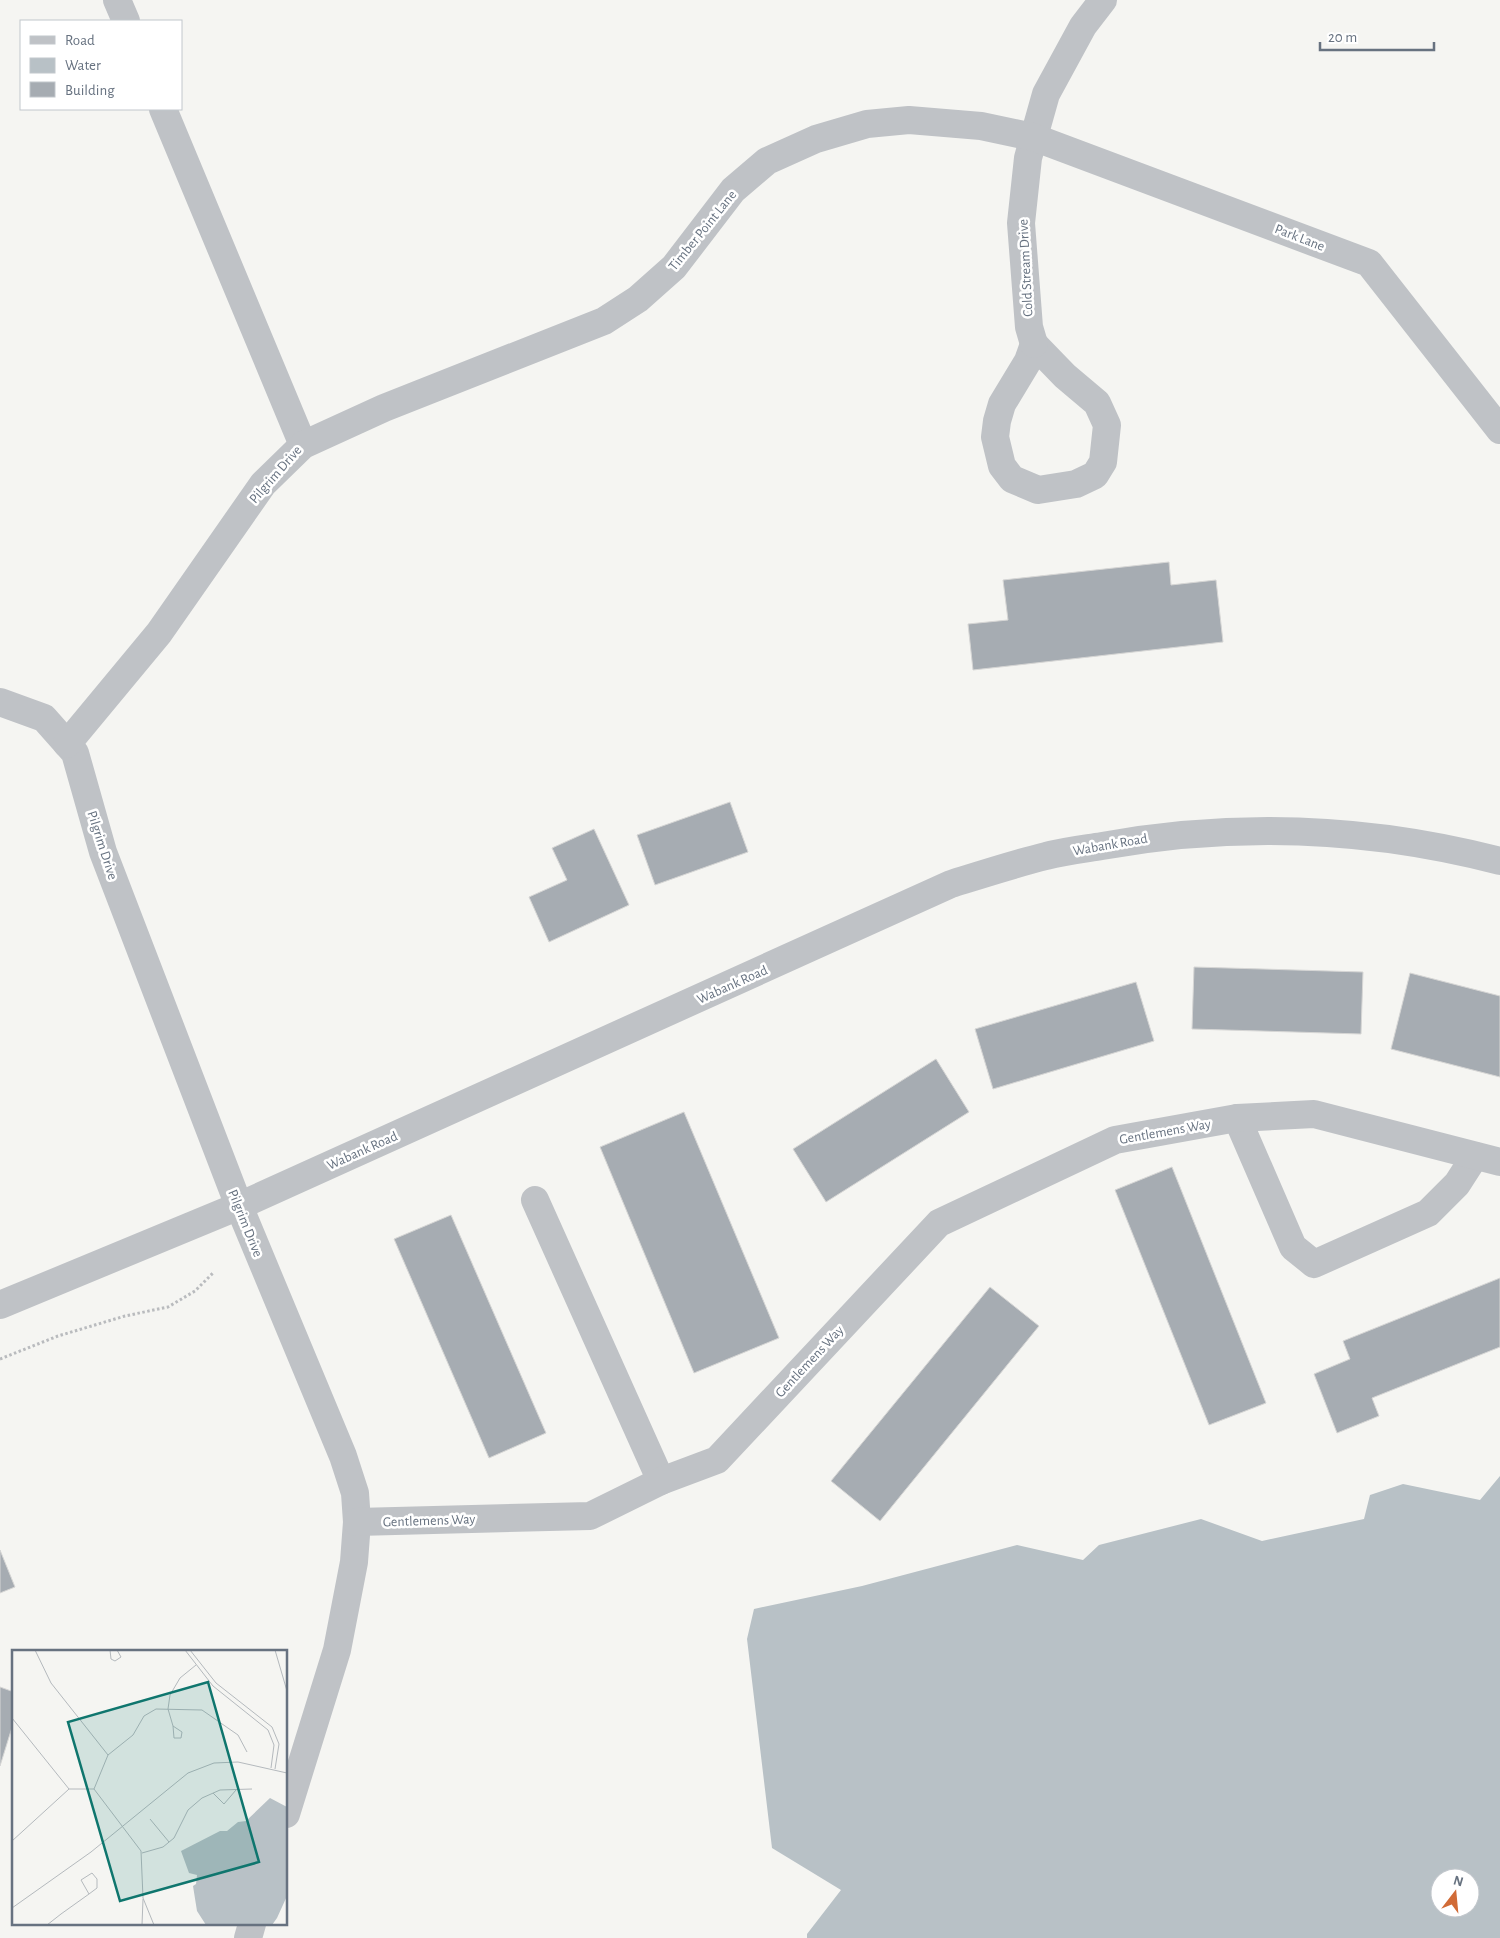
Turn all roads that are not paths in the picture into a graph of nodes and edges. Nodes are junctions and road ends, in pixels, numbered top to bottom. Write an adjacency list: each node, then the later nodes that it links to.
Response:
1 (117, 0): 3 (street)
2 (1103, 0): 5 (street, Cold Stream Drive)
3 (126, 20)
4 (163, 110): 8 (street, Pilgrim Drive)
5 (1033, 137): 6 (street, Cold Stream Drive); 7 (street, Park Lane); 8 (street, Timber Point Lane)
6 (1034, 344): 6 (street)
7 (1500, 430)
8 (304, 444): 10 (street, Pilgrim Drive)
9 (0, 702): 10 (street)
10 (67, 744): 15 (street, Pilgrim Drive)
11 (1500, 861): 15 (street, Wabank Road)
12 (1236, 1118): 13 (street, Gentlemens Way); 13 (street, Gentlemens Way); 17 (street, Gentlemens Way)
13 (1488, 1159)
14 (535, 1200): 17 (street)
15 (239, 1206): 16 (street, Wabank Road); 18 (street, Pilgrim Drive)
16 (0, 1304)
17 (661, 1481): 18 (street, Gentlemens Way)
18 (357, 1522): 19 (street, Pilgrim Drive)
19 (288, 1808)

